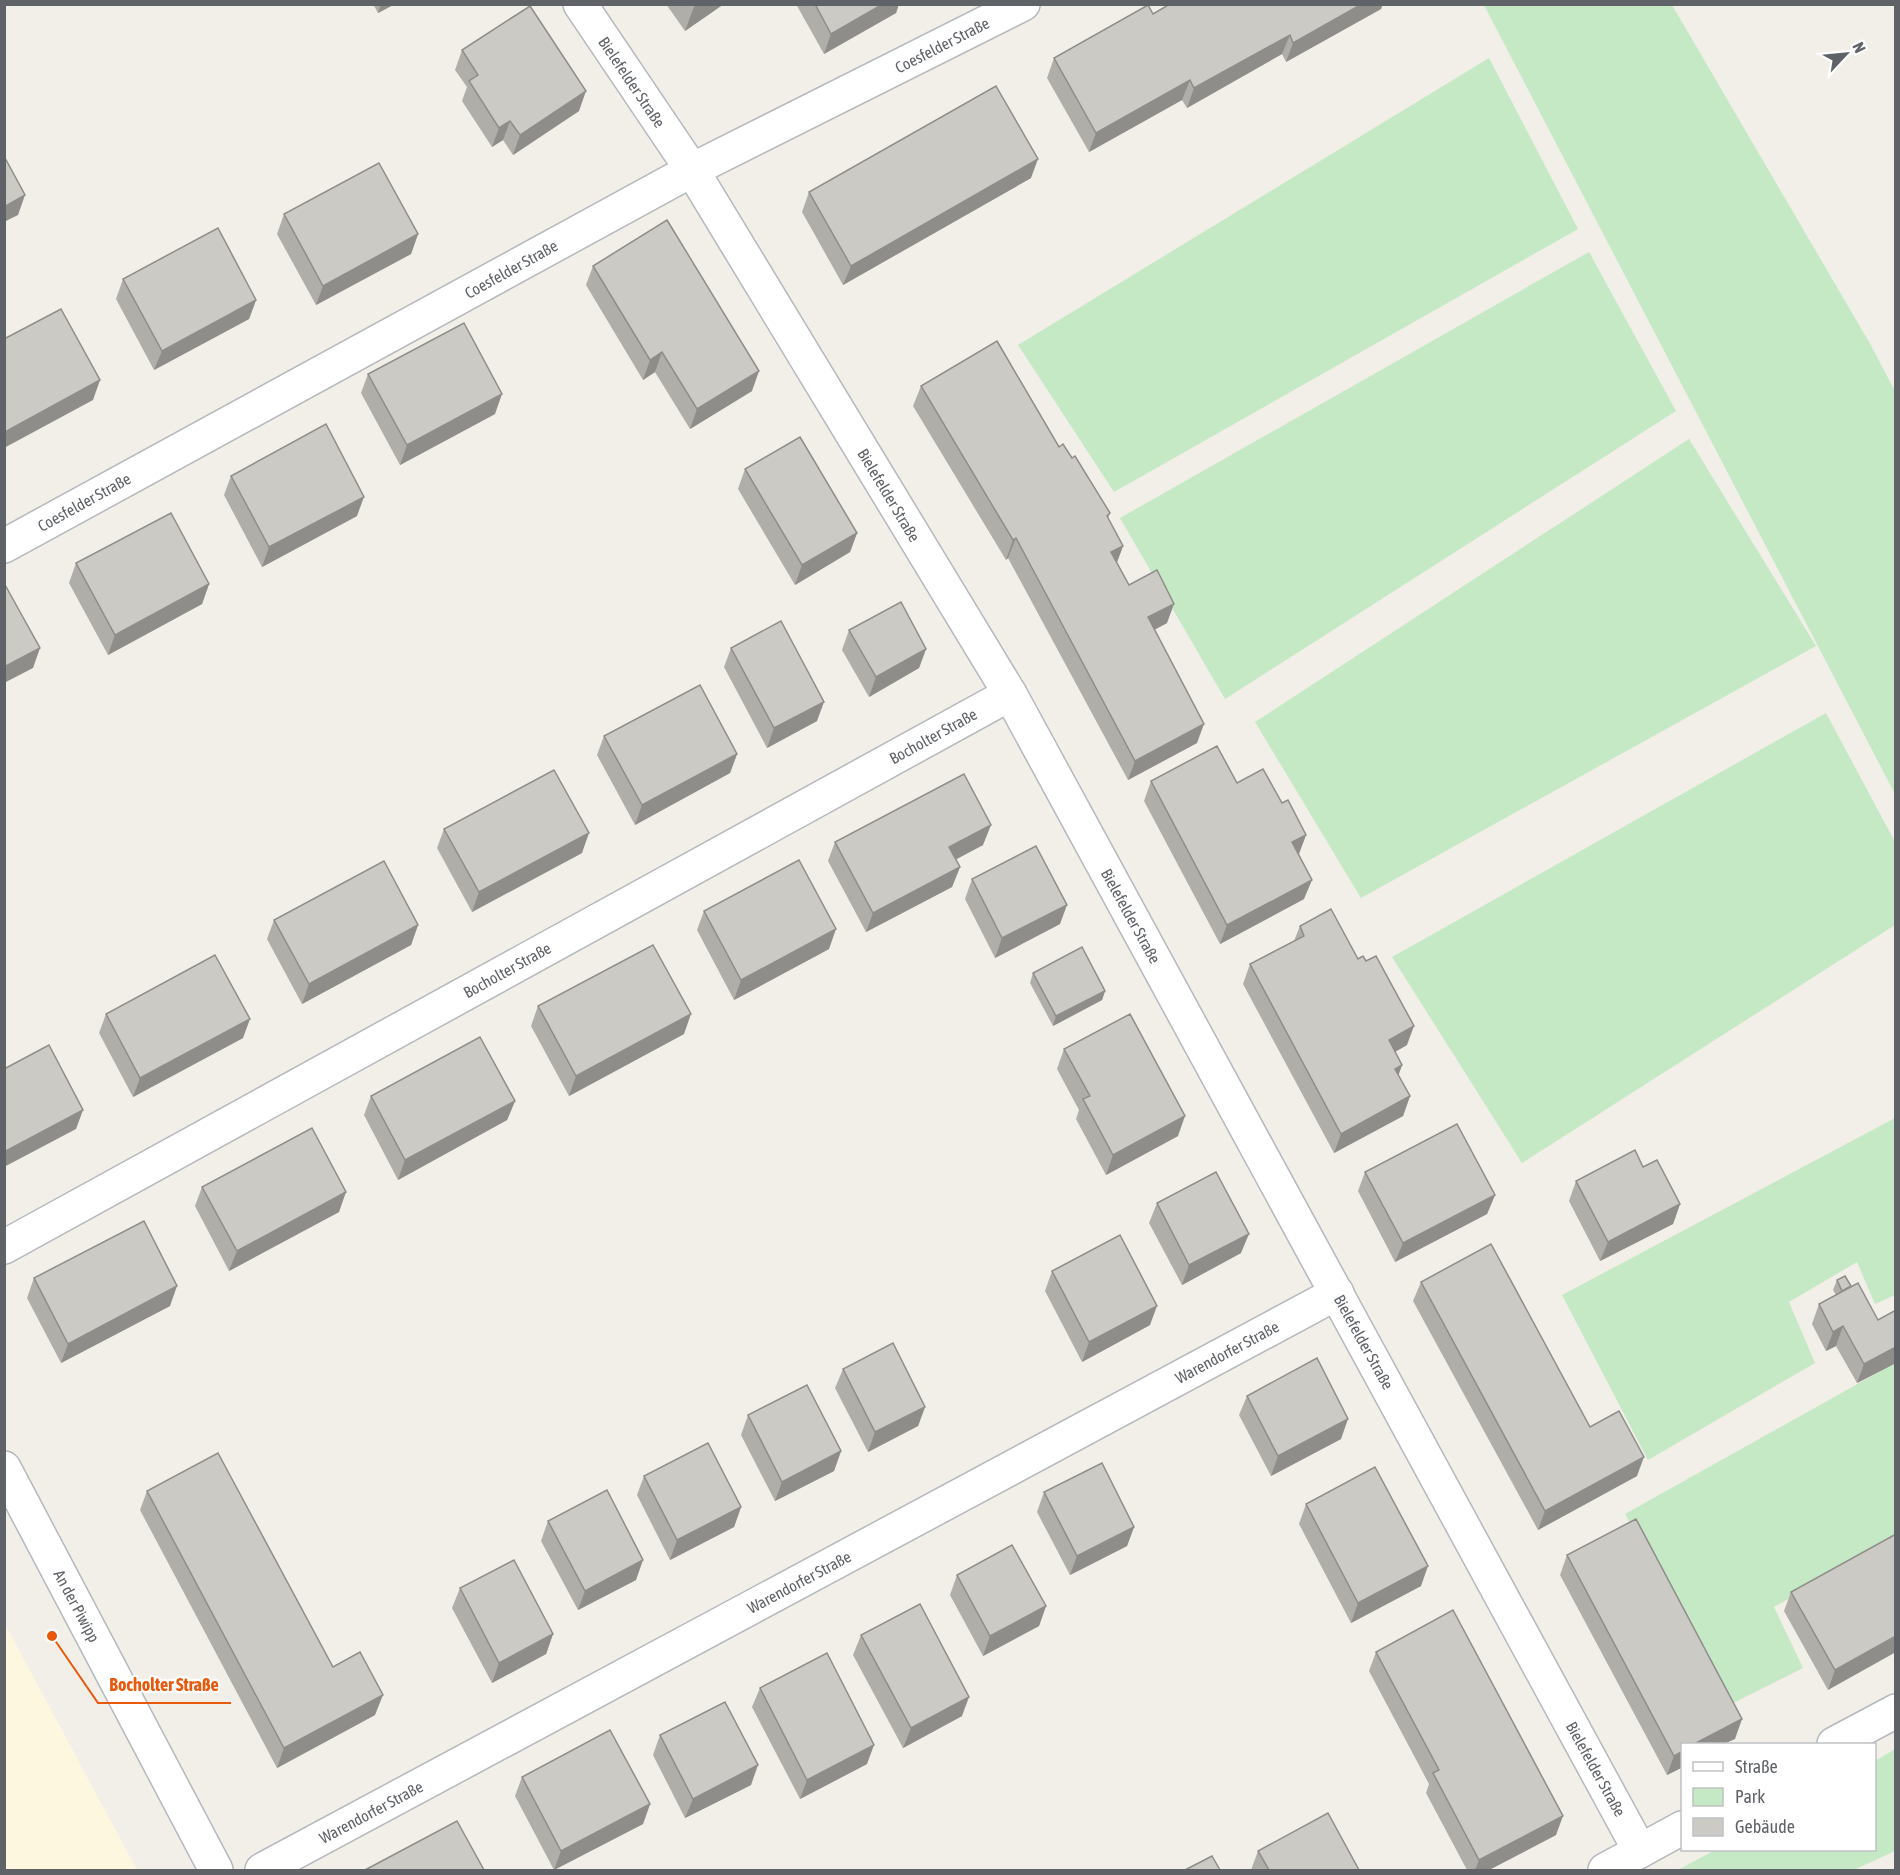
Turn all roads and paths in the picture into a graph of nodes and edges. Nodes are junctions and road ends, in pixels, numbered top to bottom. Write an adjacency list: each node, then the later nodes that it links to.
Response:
1 (580, 4): 3 (street, Bielefelder Straße)
2 (1023, 4): 3 (street, Coesfelder Straße)
3 (692, 170): 4 (street, Coesfelder Straße); 5 (street, Bielefelder Straße)
4 (4, 546)
5 (1010, 693): 6 (street, Bocholter Straße); 7 (street, Bielefelder Straße)
6 (4, 1247)
7 (1337, 1293): 12 (street, Bielefelder Straße); 14 (street, Warendorfer Straße)
8 (4, 1468): 13 (street, An der Piwipp)
9 (1896, 1710): 10 (street)
10 (1836, 1743)
11 (1681, 1829): 12 (street)
12 (1640, 1851): 15 (street)
13 (216, 1870)
14 (262, 1870)
15 (1605, 1870)

